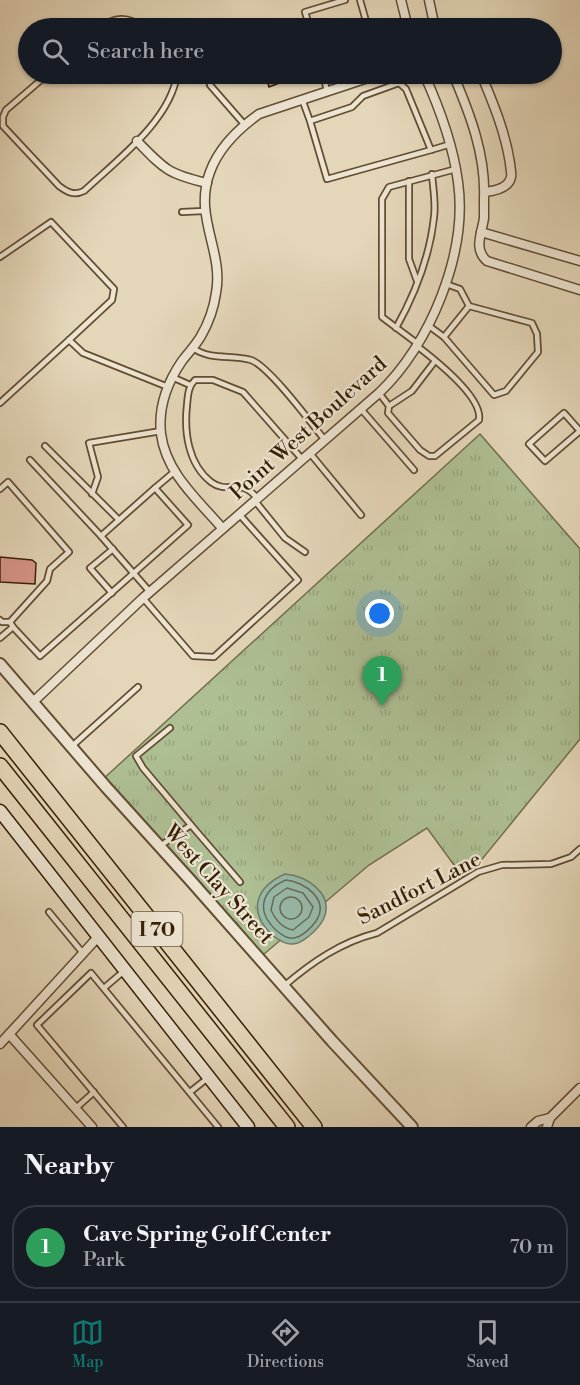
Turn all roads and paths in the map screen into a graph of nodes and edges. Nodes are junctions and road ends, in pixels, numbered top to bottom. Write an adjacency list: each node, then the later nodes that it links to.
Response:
1 (345, 0): 5 (lane)
2 (360, 0): 6 (lane)
3 (401, 0): 7 (street)
4 (429, 0): 8 (street)
5 (307, 18)
6 (365, 18)
7 (406, 18)
8 (433, 18)
9 (36, 84): 23 (lane)
10 (174, 84): 23 (lane)
11 (325, 84): 19 (lane)
12 (349, 84): 19 (street)
13 (396, 84): 21 (lane)
14 (400, 84): 25 (lane)
15 (429, 84): 24 (street, Point West Boulevard)
16 (457, 84): 30 (street)
17 (485, 84): 30 (street)
18 (210, 85): 22 (lane)
19 (327, 91): 20 (street)
20 (302, 99): 21 (lane); 22 (street)
21 (310, 121): 25 (lane)
22 (244, 124): 29 (street)
23 (138, 141): 29 (street)
24 (451, 144): 25 (lane); 26 (street, Point West Boulevard)
25 (431, 150)
26 (456, 168): 27 (lane); 37 (street, Point West Boulevard)
27 (432, 174): 28 (lane); 36 (lane)
28 (409, 181): 36 (lane); 41 (lane)
29 (207, 183): 31 (street)
30 (485, 192): 33 (street)
31 (204, 211): 32 (lane); 45 (street)
32 (182, 212)
33 (481, 232): 35 (street); 38 (street)
34 (0, 257): 43 (lane)
35 (580, 261)
36 (417, 281): 41 (lane)
37 (445, 284): 39 (lane); 40 (street, Point West Boulevard)
38 (580, 291)
39 (469, 306): 42 (lane); 42 (lane)
40 (429, 326): 42 (lane); 44 (street, Point West Boulevard)
41 (396, 328): 44 (lane)
42 (444, 337)
43 (69, 340): 49 (lane); 51 (lane)
44 (418, 345): 46 (lane); 50 (street, Point West Boulevard)
45 (193, 348): 47 (street); 56 (lane)
46 (435, 361): 52 (lane); 52 (lane)
47 (172, 377): 48 (lane); 49 (street)
48 (190, 385): 59 (lane); 66 (lane)
49 (168, 387): 54 (street)
50 (379, 393): 52 (lane); 53 (street, Point West Boulevard)
51 (0, 403)
52 (389, 406)
53 (361, 409): 56 (street, Point West Boulevard); 61 (lane)
54 (161, 431): 62 (street); 65 (lane)
55 (580, 431): 55 (lane)
56 (324, 439): 58 (street, Point West Boulevard)
57 (45, 446): 65 (lane)
58 (309, 452): 59 (street, Point West Boulevard); 68 (lane)
59 (302, 459): 66 (street, Point West Boulevard)
60 (30, 460): 71 (lane)
61 (414, 470)
62 (174, 472): 63 (lane); 70 (street)
63 (155, 488): 69 (lane); 74 (lane)
64 (0, 489): 78 (lane)
65 (92, 494): 69 (lane)
66 (256, 500): 67 (street, Point West Boulevard); 73 (lane)
67 (239, 514): 70 (street, Point West Boulevard); 76 (lane)
68 (361, 515)
69 (119, 520): 71 (lane)
70 (222, 528): 76 (street, Point West Boulevard)
71 (101, 536): 72 (lane)
72 (113, 549): 74 (lane); 75 (lane)
73 (305, 552)
74 (133, 573): 75 (lane); 76 (lane)
75 (112, 592): 78 (lane)
76 (147, 595): 82 (street, Point West Boulevard)
77 (0, 620): 78 (lane)
78 (11, 625): 79 (lane)
79 (0, 638)
80 (0, 664): 82 (street, West Clay Street)
81 (138, 687): 85 (lane)
82 (33, 702): 85 (street, West Clay Street)
83 (170, 728): 88 (lane)
84 (0, 732): 111 (highway, I 70)
85 (71, 747): 89 (street, West Clay Street)
86 (0, 766): 110 (highway, I 70)
87 (0, 811): 93 (main road)
88 (191, 825): 89 (lane); 91 (lane)
89 (160, 846): 96 (street, West Clay Street)
90 (580, 849): 96 (lane, Sandfort Lane)
91 (240, 882)
92 (49, 912): 94 (lane)
93 (98, 936): 94 (street); 95 (main road)
94 (82, 952): 98 (street)
95 (124, 971): 97 (lane); 100 (main road)
96 (284, 986): 112 (street, West Clay Street)
97 (104, 988): 102 (lane); 103 (lane)
98 (9, 1034): 99 (street); 104 (street)
99 (0, 1044)
100 (209, 1077): 103 (lane); 109 (main road)
101 (580, 1088): 105 (street)
102 (94, 1092): 104 (lane); 107 (lane)
103 (190, 1092): 108 (lane)
104 (75, 1109): 106 (street)
105 (550, 1118): 113 (street); 114 (street)
106 (92, 1127)
107 (123, 1127)
108 (218, 1127)
109 (248, 1127)
110 (287, 1127)
111 (314, 1127)
112 (412, 1127)
113 (531, 1127)
114 (547, 1127)

